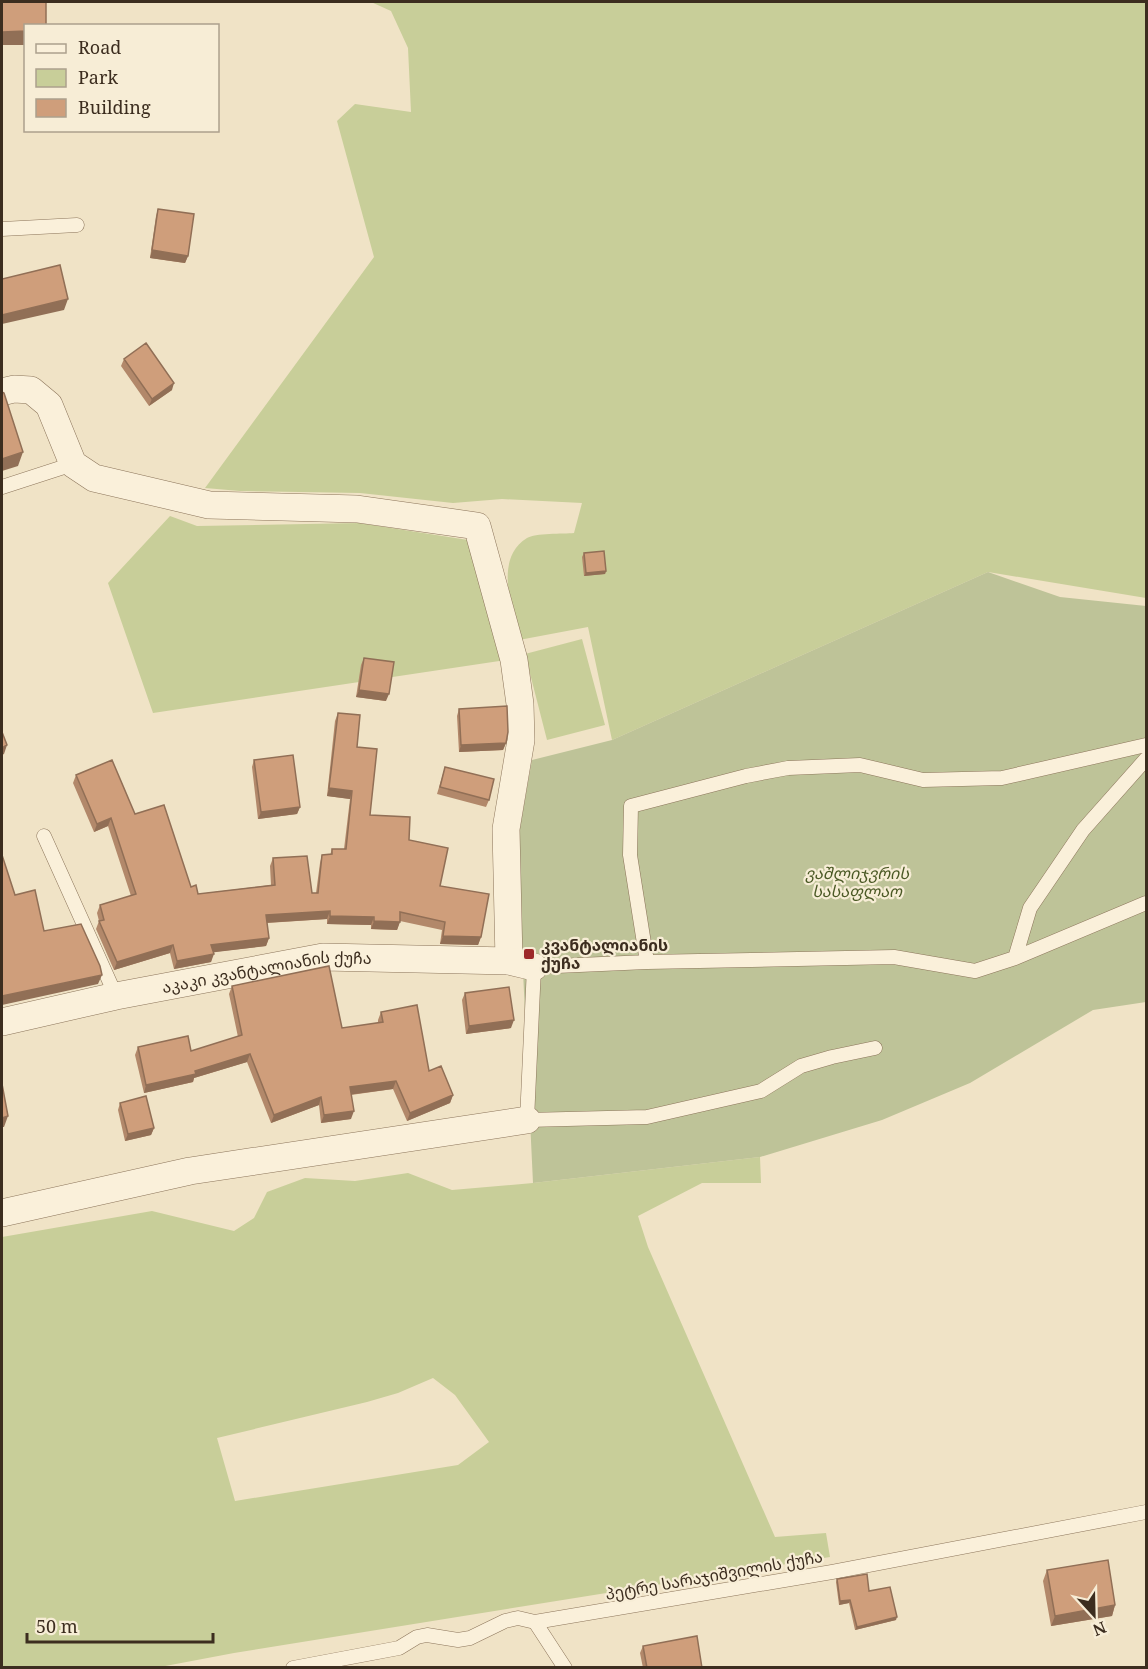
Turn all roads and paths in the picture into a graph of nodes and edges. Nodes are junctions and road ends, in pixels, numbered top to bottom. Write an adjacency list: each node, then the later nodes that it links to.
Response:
1 (77, 225): 2 (lane)
2 (2, 229)
3 (2, 393): 4 (street)
4 (73, 464): 5 (lane); 12 (street)
5 (2, 487)
6 (1146, 745): 11 (lane)
7 (1146, 759): 10 (lane)
8 (44, 836): 13 (lane)
9 (1146, 903): 10 (lane)
10 (1015, 958): 11 (lane)
11 (647, 962): 12 (lane)
12 (521, 964): 13 (street, აკაკი კვანტალიანის ქუჩა); 16 (lane)
13 (116, 996): 14 (street, აკაკი კვანტალიანის ქუჩა)
14 (2, 1022)
15 (875, 1048): 16 (lane)
16 (527, 1120): 17 (street)
17 (2, 1213)
18 (1146, 1512): 19 (lane, პეტრე სარაჯიშვილის ქუჩა)
19 (535, 1622): 20 (lane, პეტრე სარაჯიშვილის ქუჩა); 21 (lane)
20 (293, 1668)
21 (565, 1668)

